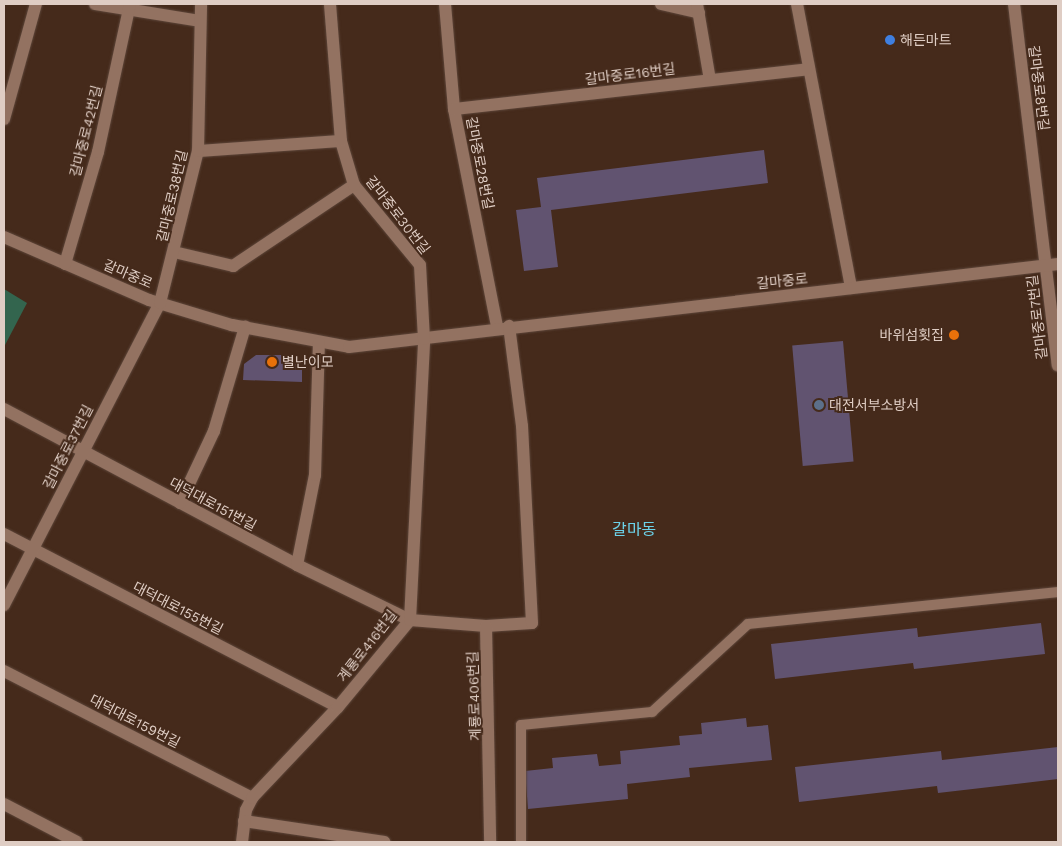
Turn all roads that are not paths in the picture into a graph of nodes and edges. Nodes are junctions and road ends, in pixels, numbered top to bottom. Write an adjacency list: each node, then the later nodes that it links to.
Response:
1 (36, 4): 15 (street)
2 (95, 4): 9 (street)
3 (200, 4): 11 (street, 갈마중로38번길)
4 (330, 4): 16 (street, 갈마중로30번길)
5 (444, 4): 14 (street, 갈마중로28번길)
6 (661, 4): 10 (street)
7 (797, 4): 12 (street)
8 (1014, 4): 22 (street, 갈마중로8번길)
9 (130, 7): 11 (street); 21 (street, 갈마중로42번길)
10 (698, 8): 13 (street)
11 (200, 21): 17 (street, 갈마중로38번길)
12 (809, 69): 13 (street, 갈마중로16번길); 23 (street)
13 (710, 80): 14 (street, 갈마중로16번길)
14 (454, 109): 26 (street, 갈마중로28번길)
15 (4, 119)
16 (341, 141): 17 (street); 18 (street, 갈마중로30번길)
17 (198, 151): 20 (street, 갈마중로38번길)
18 (354, 185): 20 (street); 27 (street, 갈마중로30번길)
19 (4, 237): 21 (street, 갈마중로)
20 (174, 252): 24 (street, 갈마중로38번길)
21 (65, 264): 24 (street, 갈마중로)
22 (1052, 265): 23 (street, 갈마중로); 29 (street, 갈마중로7번길)
23 (851, 288): 26 (street, 갈마중로)
24 (160, 303): 25 (street, 갈마중로); 31 (street, 갈마중로37번길)
25 (245, 327): 28 (street, 갈마중로); 32 (street)
26 (504, 327): 27 (street, 갈마중로); 39 (street)
27 (424, 339): 28 (street, 갈마중로); 38 (street, 계룡로416번길)
28 (319, 343): 35 (street)
29 (1058, 364)
30 (4, 409): 31 (street, 대덕대로151번길)
31 (83, 452): 32 (street, 대덕대로151번길); 34 (street, 갈마중로37번길)
32 (180, 503): 35 (street, 대덕대로151번길)
33 (4, 534): 34 (street, 대덕대로155번길)
34 (33, 549): 37 (street, 갈마중로37번길); 41 (street, 대덕대로155번길)
35 (297, 565): 38 (street, 대덕대로151번길)
36 (1058, 592): 50 (lane)
37 (4, 605)
38 (410, 620): 39 (street); 41 (street, 계룡로416번길)
39 (486, 626): 49 (street, 계룡로406번길)
40 (4, 671): 42 (street, 대덕대로159번길)
41 (338, 707): 42 (street, 계룡로416번길)
42 (252, 798): 44 (street, 계룡로416번길)
43 (4, 804): 46 (street)
44 (244, 821): 45 (street); 47 (street, 계룡로416번길)
45 (367, 841): 48 (street)
46 (77, 842)
47 (242, 842)
48 (384, 842)
49 (490, 842)
50 (521, 842)

